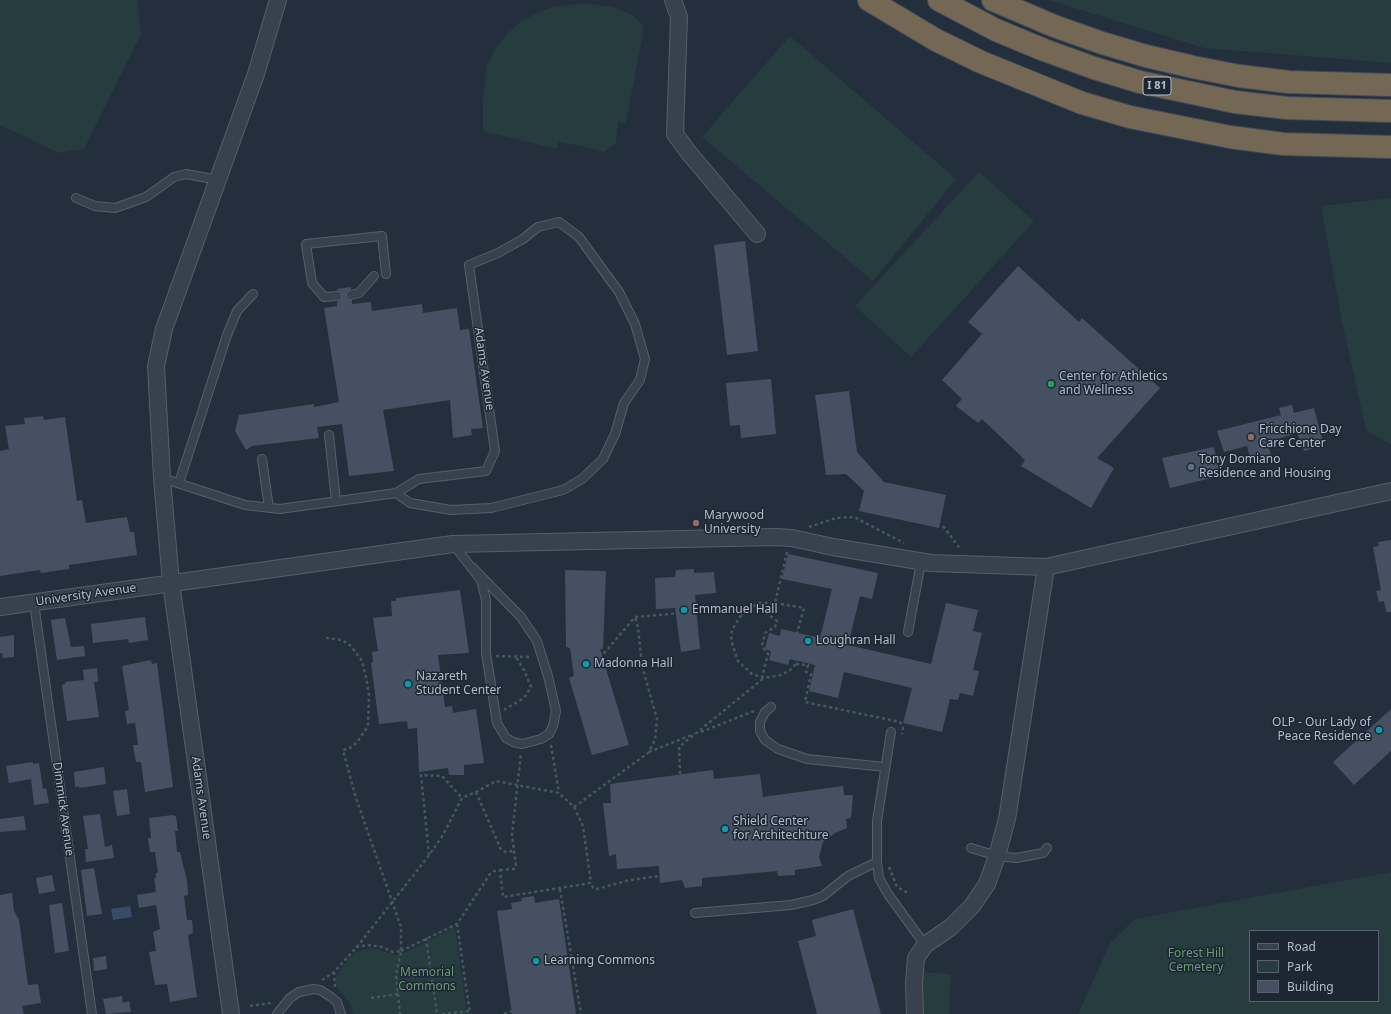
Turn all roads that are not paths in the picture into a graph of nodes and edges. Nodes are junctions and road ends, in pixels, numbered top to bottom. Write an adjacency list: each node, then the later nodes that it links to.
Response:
1 (278, 0): 9 (street, Adams Avenue)
2 (673, 0): 11 (street)
3 (869, 0): 8 (highway)
4 (939, 0): 7 (highway, I 81)
5 (993, 0): 6 (highway)
6 (1391, 85)
7 (1391, 111)
8 (1391, 147)
9 (218, 180): 10 (lane); 19 (street, Adams Avenue)
10 (76, 198)
11 (756, 234)
12 (386, 274): 16 (lane)
13 (374, 276): 15 (lane)
14 (253, 294): 20 (lane)
15 (352, 295)
16 (336, 296)
17 (329, 435): 23 (lane)
18 (262, 459): 24 (lane)
19 (162, 478): 20 (lane); 29 (street, Adams Avenue)
20 (178, 483): 24 (lane)
21 (1391, 491): 28 (street, University Avenue)
22 (396, 493): 22 (lane, Adams Avenue); 23 (lane)
23 (336, 501): 24 (lane)
24 (268, 508)
25 (453, 544): 26 (street, University Avenue); 27 (lane); 29 (street, University Avenue)
26 (922, 562): 28 (street, University Avenue); 32 (lane)
27 (472, 567): 27 (lane)
28 (1046, 567): 38 (street)
29 (171, 583): 30 (street, University Avenue); 43 (street, Adams Avenue)
30 (34, 603): 31 (street, University Avenue); 42 (lane, Dimmick Avenue)
31 (0, 607)
32 (908, 632)
33 (771, 707): 35 (lane)
34 (891, 732): 35 (lane)
35 (886, 767): 39 (lane)
36 (971, 848): 38 (lane)
37 (1047, 848): 38 (lane)
38 (997, 856): 41 (street)
39 (877, 862): 40 (lane); 41 (lane)
40 (695, 913)
41 (925, 945): 46 (street)
42 (92, 1014)
43 (231, 1014)
44 (276, 1014): 45 (lane)
45 (341, 1014)
46 (915, 1014)

